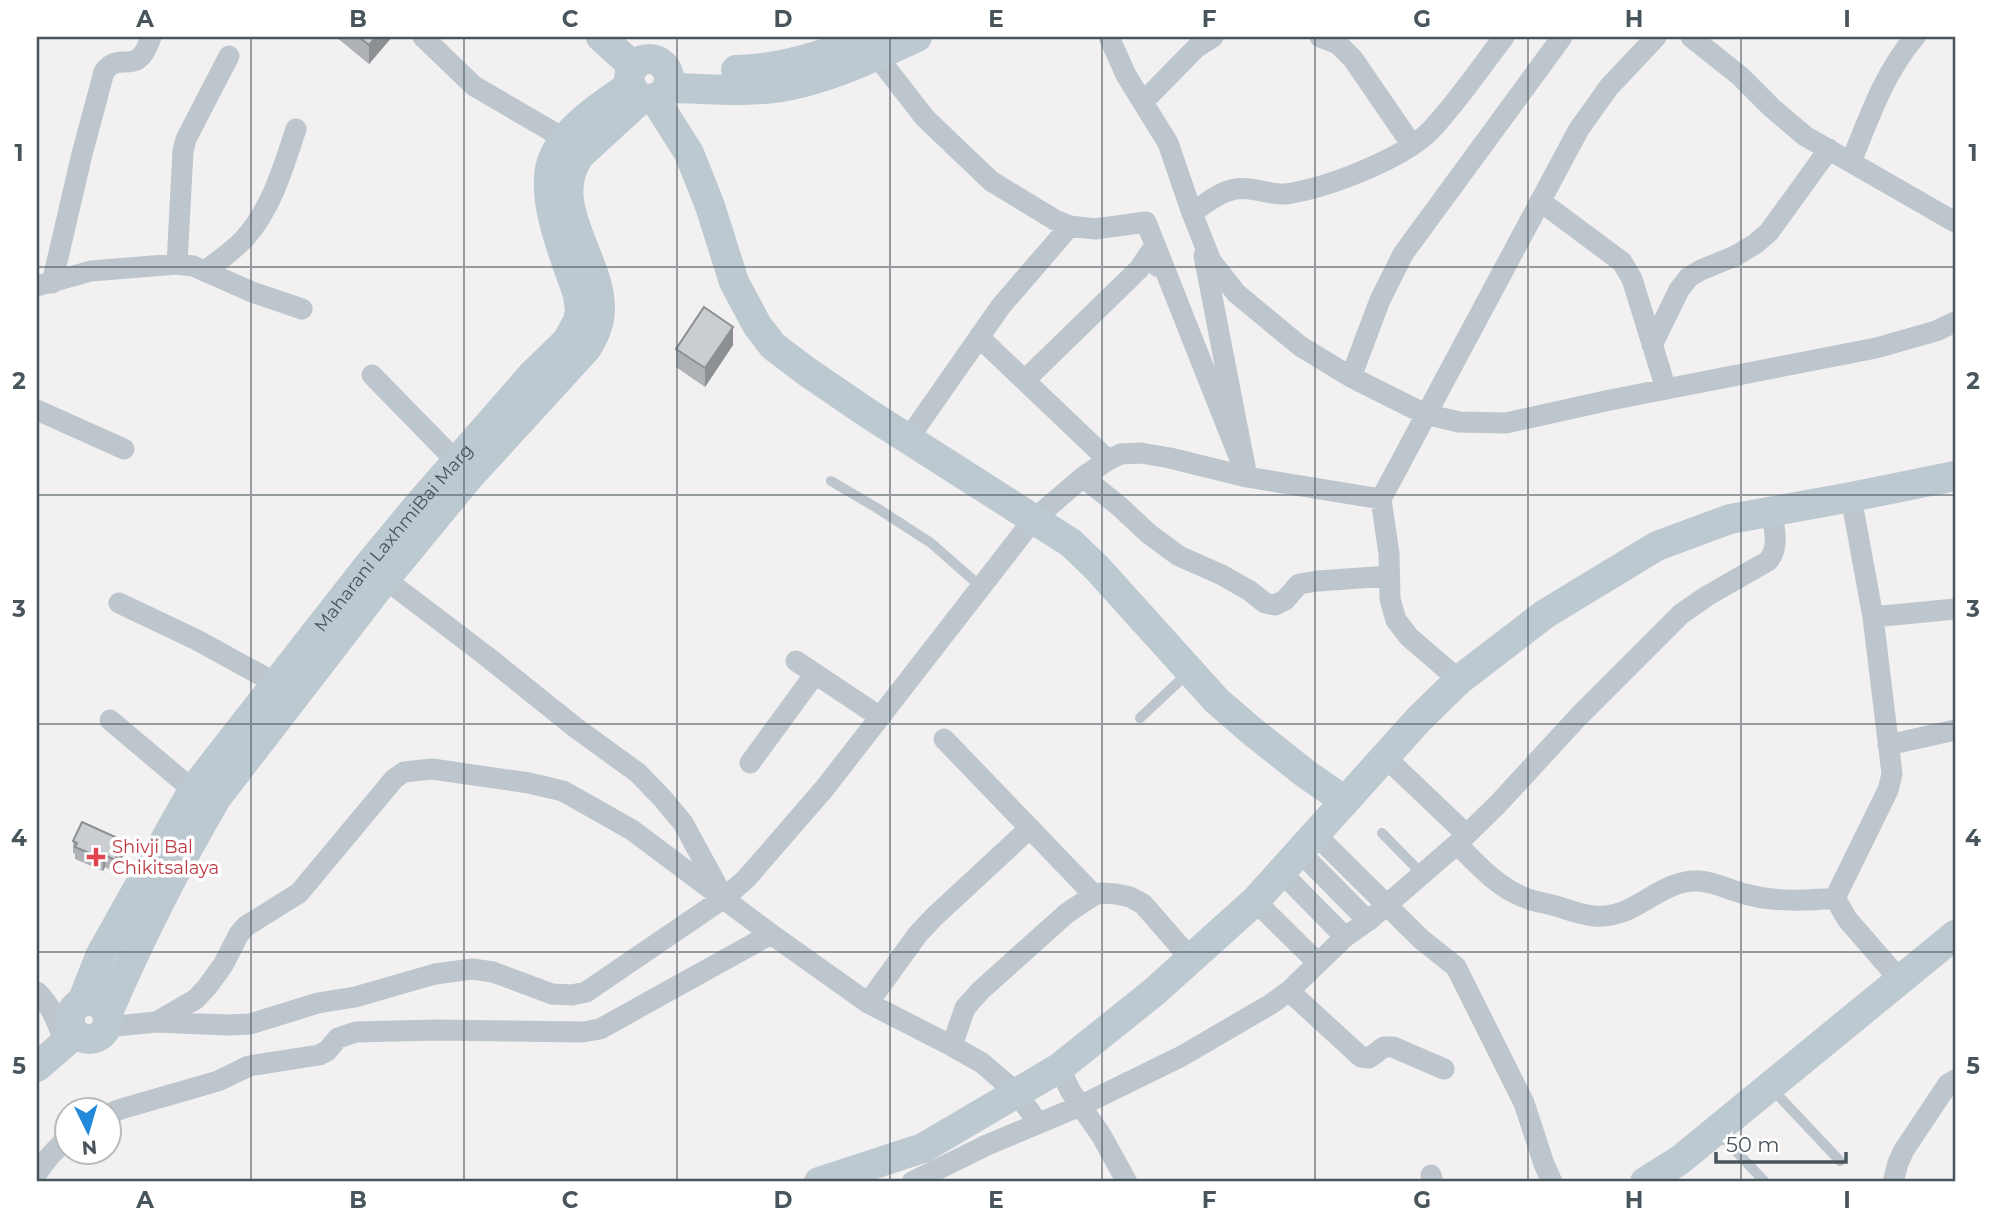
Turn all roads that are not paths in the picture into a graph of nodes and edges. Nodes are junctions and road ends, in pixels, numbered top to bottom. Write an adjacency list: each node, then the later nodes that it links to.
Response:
1 (151, 37): 27 (street)
2 (423, 37): 17 (street)
3 (917, 37): 12 (street)
4 (1109, 37): 15 (street)
5 (1213, 37): 15 (street)
6 (1320, 37): 18 (street)
7 (1504, 37): 18 (street)
8 (1562, 37): 33 (street)
9 (1656, 37): 21 (street)
10 (1691, 37): 19 (street)
11 (1915, 37): 20 (street)
12 (859, 43): 14 (street); 24 (street)
13 (229, 57): 25 (street)
14 (636, 70): 17 (street, Maharani LaxhmiBai Marg); 38 (street); 51 (street)
15 (1143, 102): 22 (street)
16 (296, 130): 26 (street)
17 (565, 139): 41 (street, Maharani LaxhmiBai Marg)
18 (1412, 145): 22 (street)
19 (1829, 149): 20 (street); 31 (street)
20 (1851, 162): 23 (street)
21 (1541, 201): 31 (street); 37 (street)
22 (1195, 221): 33 (street); 44 (street)
23 (1955, 222)
24 (1070, 226): 30 (street); 44 (street)
25 (177, 264): 26 (street); 27 (street)
26 (205, 271): 28 (street)
27 (44, 284)
28 (302, 309)
29 (1955, 322): 35 (street)
30 (979, 337): 34 (street); 38 (street)
31 (1653, 345): 35 (street)
32 (372, 375): 41 (street)
33 (1351, 377): 37 (street)
34 (1025, 380): 40 (street); 44 (street)
35 (1666, 389): 37 (street)
36 (37, 410): 39 (street)
37 (1425, 414): 47 (street)
38 (908, 439): 49 (street)
39 (124, 449)
40 (1108, 460): 43 (street); 44 (street)
41 (456, 461): 60 (street, Maharani LaxhmiBai Marg)
42 (1955, 475): 46 (street)
43 (1083, 477): 49 (street); 50 (street)
44 (1247, 477): 47 (street)
45 (831, 481): 52 (lane)
46 (1851, 498): 48 (street); 55 (street)
47 (1381, 499): 50 (street)
48 (1772, 512): 59 (street); 73 (street)
49 (1032, 520): 52 (street); 57 (street)
50 (1390, 576): 59 (street)
51 (385, 579): 77 (street); 91 (street)
52 (980, 586): 61 (street)
53 (119, 603): 60 (street)
54 (1955, 609): 55 (street)
55 (1873, 617): 66 (street)
56 (796, 662): 58 (street)
57 (1191, 670): 62 (lane); 70 (street)
58 (815, 674): 61 (street); 68 (street)
59 (1459, 680): 67 (street)
60 (277, 684): 69 (street, Maharani LaxhmiBai Marg)
61 (880, 717): 77 (street)
62 (1140, 718)
63 (110, 720): 69 (street)
64 (1955, 730): 66 (street)
65 (944, 739): 71 (street)
66 (1888, 745): 78 (street)
67 (1385, 757): 70 (street); 73 (street)
68 (750, 763)
69 (193, 790): 91 (street, Maharani LaxhmiBai Marg)
70 (1345, 801): 74 (street)
71 (1030, 828): 76 (street); 90 (street)
72 (1382, 833): 75 (lane)
73 (1462, 839): 75 (street); 78 (street)
74 (1298, 853): 79 (street); 80 (street); 81 (street); 84 (street)
75 (1422, 874): 80 (street)
76 (1094, 895): 85 (street); 94 (street)
77 (724, 898): 82 (street); 92 (street); 92 (street)
78 (1835, 898): 87 (street)
79 (1255, 901): 85 (street); 86 (street)
80 (1386, 905): 81 (street); 111 (street)
81 (1368, 921): 84 (street)
82 (771, 934): 90 (street); 102 (street)
83 (1955, 934): 87 (street)
84 (1345, 937): 86 (street)
85 (1190, 958): 96 (street)
86 (1317, 962): 88 (street)
87 (1900, 980): 99 (street)
88 (1289, 991): 97 (street); 101 (street)
89 (37, 992): 93 (street)
90 (868, 1003): 94 (street)
91 (98, 1015): 92 (street); 93 (street)
92 (156, 1022)
93 (70, 1039): 95 (street)
94 (952, 1046): 100 (street)
95 (37, 1067)
96 (1059, 1068): 100 (street); 101 (street)
97 (1444, 1069)
98 (1955, 1080): 114 (street)
99 (1769, 1086): 104 (street); 106 (lane)
100 (1017, 1093): 103 (street); 109 (street)
101 (1080, 1106): 103 (street); 108 (street)
102 (122, 1109)
103 (1038, 1123): 110 (street)
104 (1716, 1130): 112 (street); 113 (lane)
105 (52, 1154): 107 (street)
106 (1840, 1161)
107 (37, 1173)
108 (1121, 1180)
109 (819, 1182)
110 (912, 1182)
111 (1552, 1182)
112 (1645, 1182)
113 (1765, 1182)
114 (1893, 1182)

